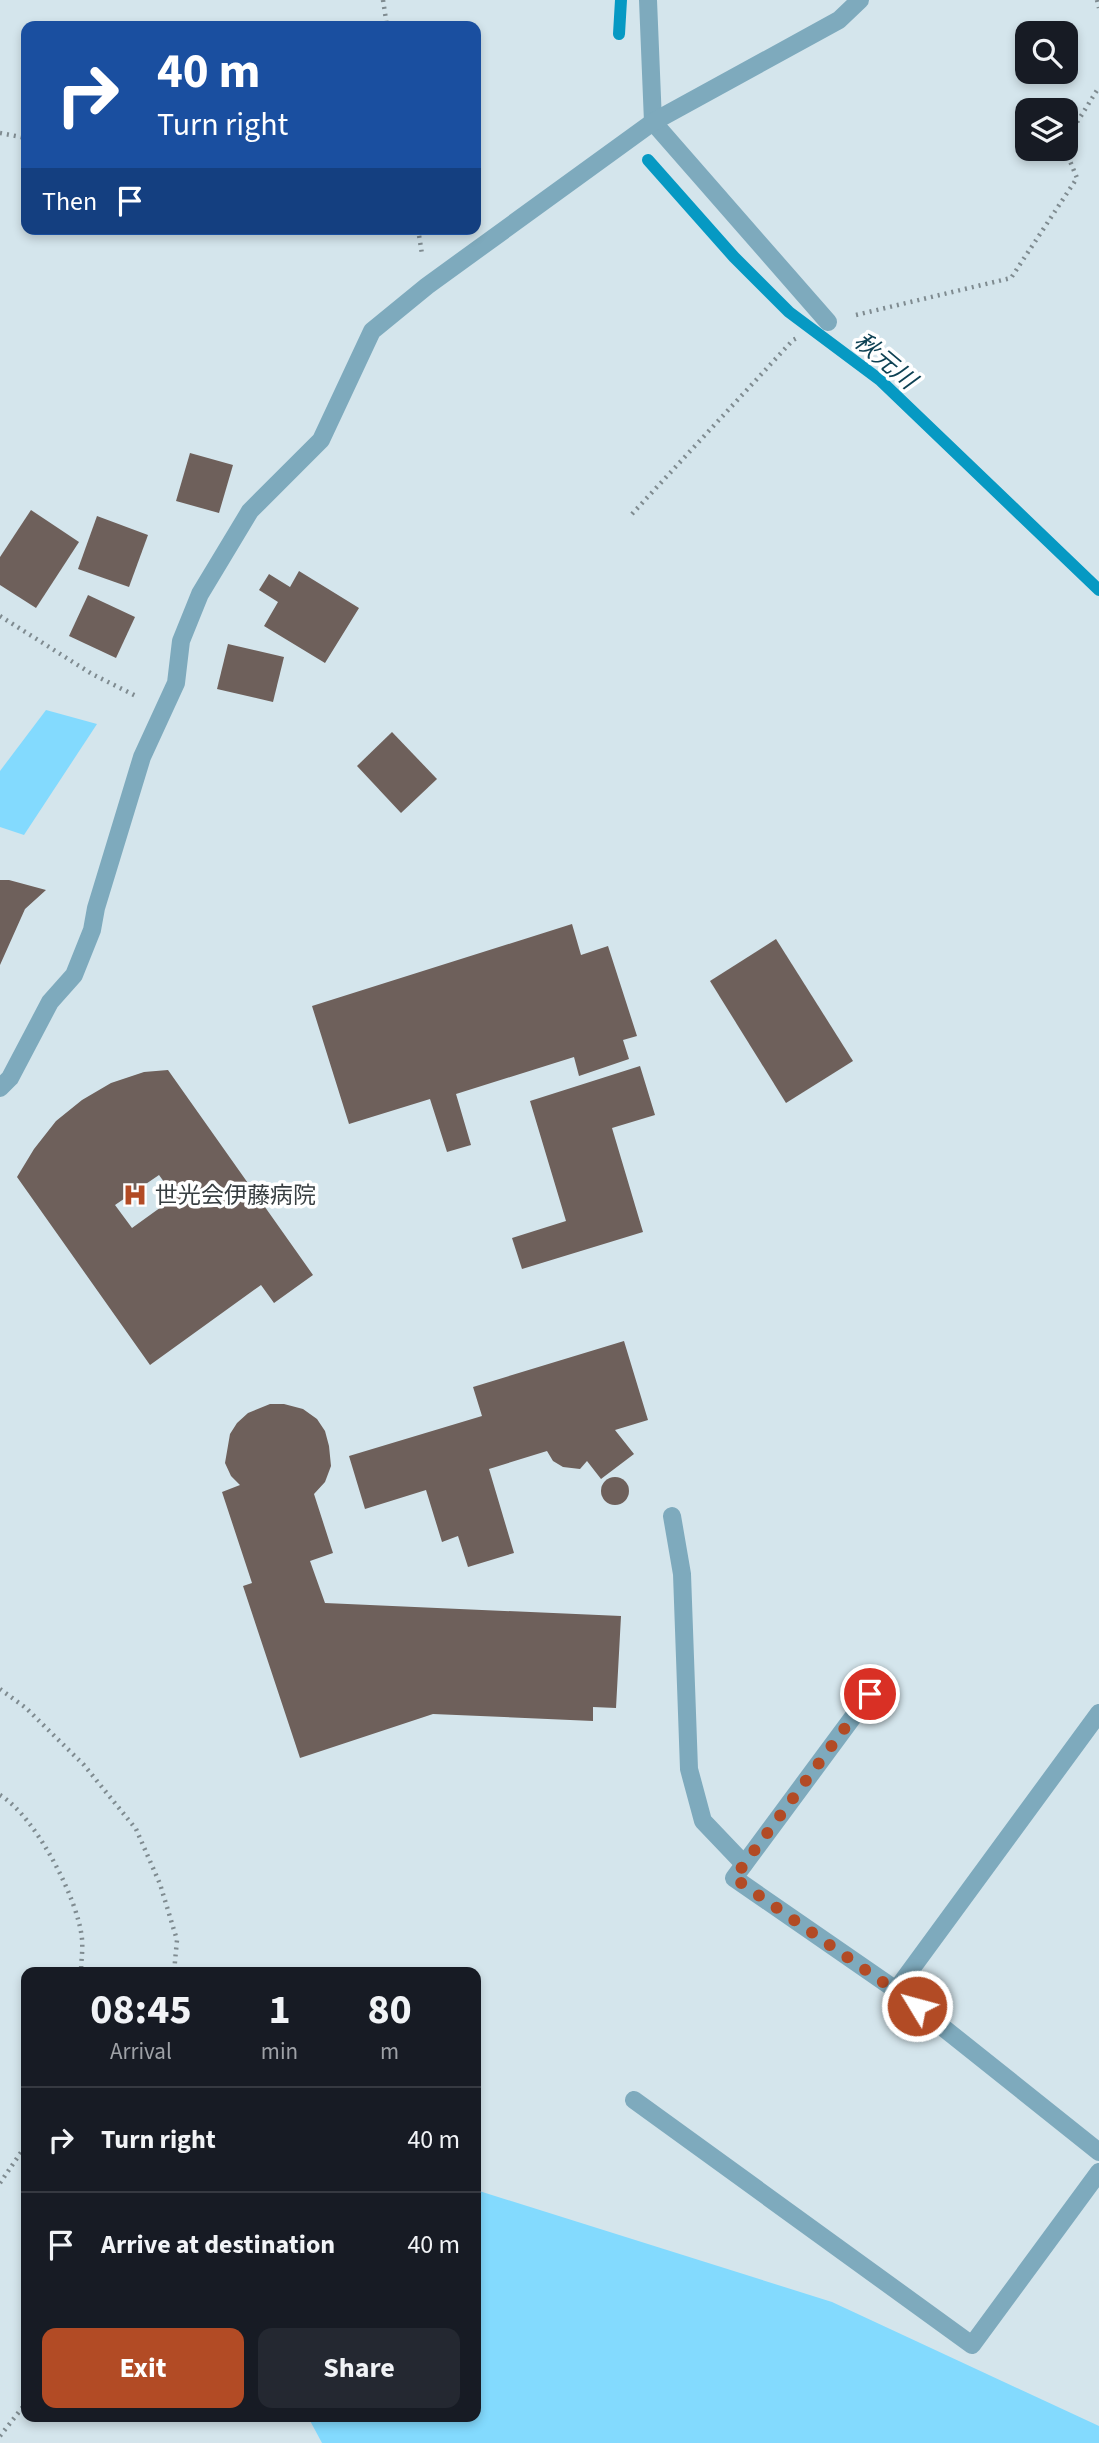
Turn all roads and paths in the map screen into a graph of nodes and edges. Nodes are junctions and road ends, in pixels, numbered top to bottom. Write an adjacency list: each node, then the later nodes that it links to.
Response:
1 (383, 0): 6 (path)
2 (648, 0): 9 (street)
3 (860, 0): 9 (street)
4 (1097, 0): 5 (path)
5 (1099, 8)
6 (386, 21)
7 (1099, 87): 8 (path)
8 (1078, 121)
9 (653, 122): 13 (street); 17 (street)
10 (0, 133): 11 (path)
11 (21, 137)
12 (1070, 161): 13 (path)
13 (828, 322)
14 (793, 340): 15 (path)
15 (632, 514)
16 (0, 617): 17 (path)
17 (164, 710): 18 (street)
18 (0, 1088)
19 (672, 1516): 24 (street)
20 (0, 1689): 26 (path)
21 (870, 1694): 24 (street)
22 (1099, 1713): 27 (street)
23 (0, 1795): 25 (path)
24 (744, 1864): 27 (street)
25 (81, 1967)
26 (174, 1967)
27 (897, 1990): 30 (street)
28 (634, 2100): 31 (street)
29 (21, 2152): 32 (path)
30 (1099, 2152)
31 (1099, 2172)
32 (0, 2183)
33 (21, 2409): 34 (path)
34 (0, 2436)

